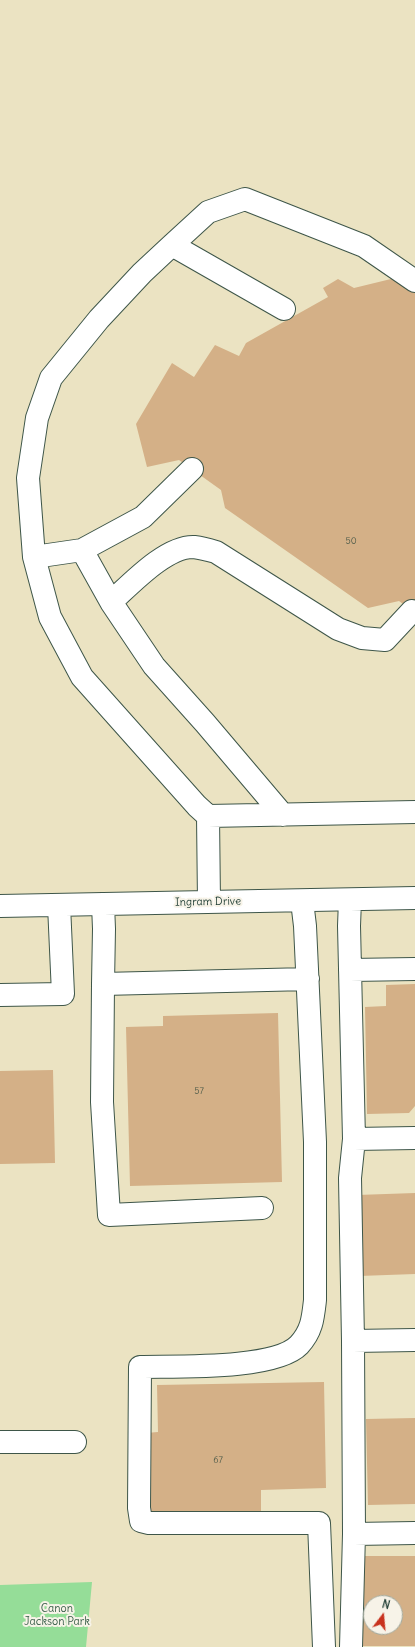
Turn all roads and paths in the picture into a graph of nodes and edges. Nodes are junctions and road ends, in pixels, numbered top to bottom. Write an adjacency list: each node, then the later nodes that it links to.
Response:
1 (172, 245): 2 (street); 3 (street); 6 (street)
2 (415, 281)
3 (284, 309)
4 (192, 469): 5 (street)
5 (82, 550): 6 (street); 7 (street)
6 (34, 557): 11 (street)
7 (111, 602): 8 (street); 10 (street)
8 (412, 611)
9 (415, 812): 10 (street)
10 (283, 815): 11 (street)
11 (208, 816): 15 (street)
12 (415, 898): 13 (street, Ingram Drive)
13 (350, 900): 14 (street, Ingram Drive); 20 (street)
14 (302, 901): 15 (street, Ingram Drive); 21 (street)
15 (209, 902): 16 (street, Ingram Drive)
16 (103, 904): 17 (street, Ingram Drive); 22 (street)
17 (59, 905): 18 (street, Ingram Drive); 23 (street)
18 (0, 906)
19 (415, 969): 20 (street)
20 (350, 970): 25 (street)
21 (308, 979): 22 (street); 33 (street)
22 (103, 984): 26 (street)
23 (0, 995)
24 (415, 1138): 25 (street)
25 (354, 1139): 28 (street)
26 (262, 1208)
27 (415, 1340): 28 (street)
28 (353, 1341): 32 (street)
29 (0, 1442): 30 (street)
30 (74, 1442)
31 (415, 1533): 32 (street)
32 (354, 1534): 34 (street)
33 (324, 1647)
34 (351, 1647)

